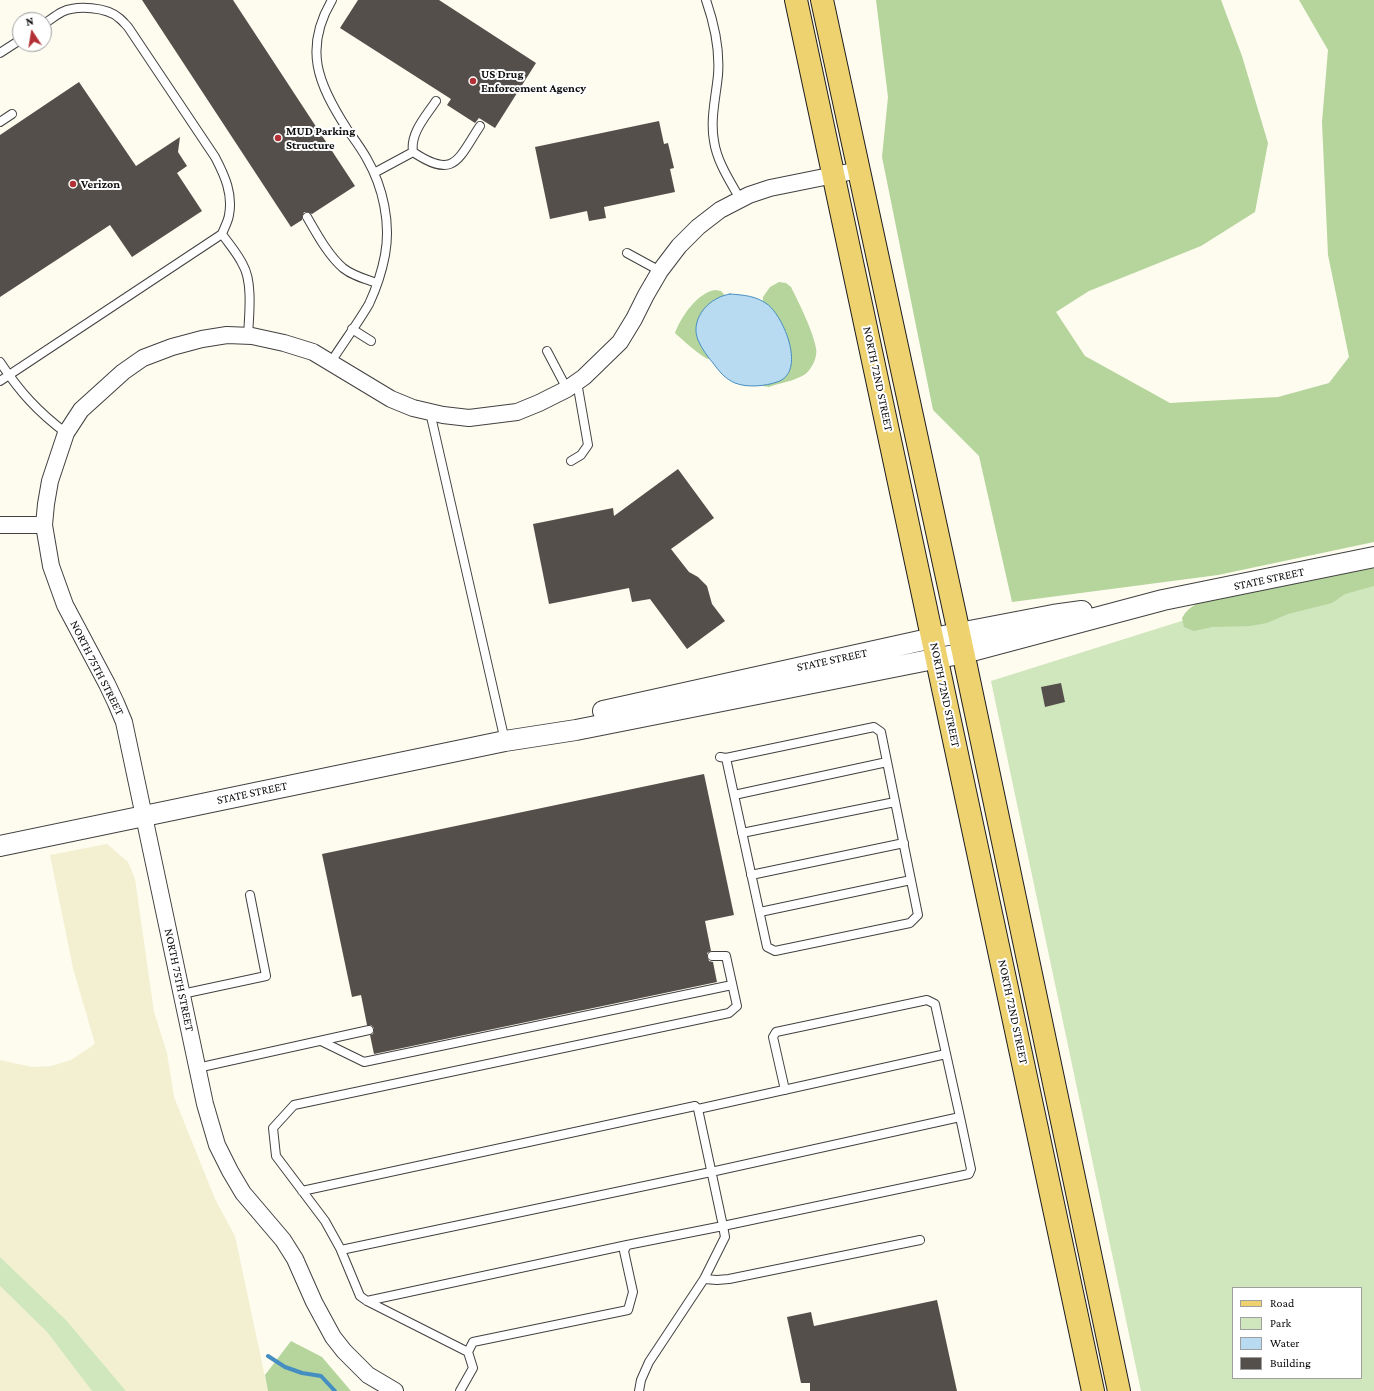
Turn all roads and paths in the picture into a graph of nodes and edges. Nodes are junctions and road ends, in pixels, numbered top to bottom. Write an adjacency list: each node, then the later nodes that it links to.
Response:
1 (332, 0): 14 (lane)
2 (706, 0): 16 (lane)
3 (796, 0): 15 (main road, NORTH 72ND STREET)
4 (822, 0): 13 (main road)
5 (52, 19): 18 (lane)
6 (12, 45): 7 (lane)
7 (0, 53)
8 (436, 101): 12 (lane)
9 (12, 114): 10 (lane)
10 (0, 122)
11 (480, 126): 12 (lane)
12 (413, 152): 14 (lane)
13 (859, 170): 15 (street, NORTH 75TH STREET); 37 (main road)
14 (374, 173): 21 (lane)
15 (834, 176): 16 (street, NORTH 75TH STREET); 38 (main road, NORTH 72ND STREET)
16 (740, 199): 20 (street, NORTH 75TH STREET)
17 (307, 217): 21 (lane)
18 (222, 234): 23 (lane); 28 (lane)
19 (627, 253): 20 (lane)
20 (660, 271): 30 (street, NORTH 75TH STREET)
21 (377, 283): 22 (lane)
22 (352, 329): 24 (lane); 27 (lane)
23 (248, 336): 27 (street, NORTH 75TH STREET); 32 (street, NORTH 75TH STREET)
24 (371, 341)
25 (547, 351): 30 (lane)
26 (0, 362): 28 (lane)
27 (331, 362): 31 (street, NORTH 75TH STREET)
28 (9, 375): 29 (lane); 32 (lane)
29 (0, 381)
30 (572, 386): 31 (street, NORTH 75TH STREET); 33 (lane)
31 (430, 412): 39 (lane)
32 (66, 433): 35 (street, NORTH 75TH STREET)
33 (571, 461)
34 (0, 525): 35 (street)
35 (44, 525): 43 (street, NORTH 75TH STREET)
36 (1374, 557): 37 (street, STATE STREET)
37 (961, 643): 38 (street, STATE STREET); 74 (main road)
38 (935, 648): 39 (street, STATE STREET); 73 (main road, NORTH 72ND STREET)
39 (505, 741): 43 (street, STATE STREET)
40 (887, 762): 41 (lane); 41 (lane); 42 (lane)
41 (734, 795): 44 (lane)
42 (895, 802): 44 (lane); 45 (lane)
43 (144, 816): 46 (street, STATE STREET); 53 (street, NORTH 75TH STREET)
44 (742, 833): 47 (lane)
45 (904, 843): 47 (lane); 48 (lane)
46 (0, 846)
47 (751, 875): 50 (lane)
48 (911, 880): 50 (lane); 50 (lane)
49 (250, 896): 53 (lane)
50 (760, 912)
51 (712, 956): 52 (lane)
52 (732, 985): 55 (lane); 62 (lane)
53 (182, 994): 57 (street, NORTH 75TH STREET)
54 (369, 1030): 55 (lane)
55 (321, 1041): 57 (lane)
56 (946, 1054): 58 (lane); 58 (lane); 60 (lane)
57 (197, 1068): 70 (street, NORTH 75TH STREET)
58 (785, 1090): 59 (lane)
59 (698, 1109): 61 (lane); 62 (lane)
60 (960, 1117): 61 (lane); 63 (lane)
61 (711, 1172): 63 (lane); 66 (lane)
62 (302, 1190): 66 (lane)
63 (723, 1226): 65 (lane); 67 (lane)
64 (920, 1240): 67 (lane)
65 (627, 1245): 68 (lane); 69 (lane)
66 (341, 1250): 68 (lane)
67 (704, 1279): 72 (lane)
68 (367, 1301): 69 (lane)
69 (468, 1352): 71 (lane)
70 (395, 1391)
71 (460, 1391)
72 (639, 1391)
73 (1093, 1391)
74 (1119, 1391)

